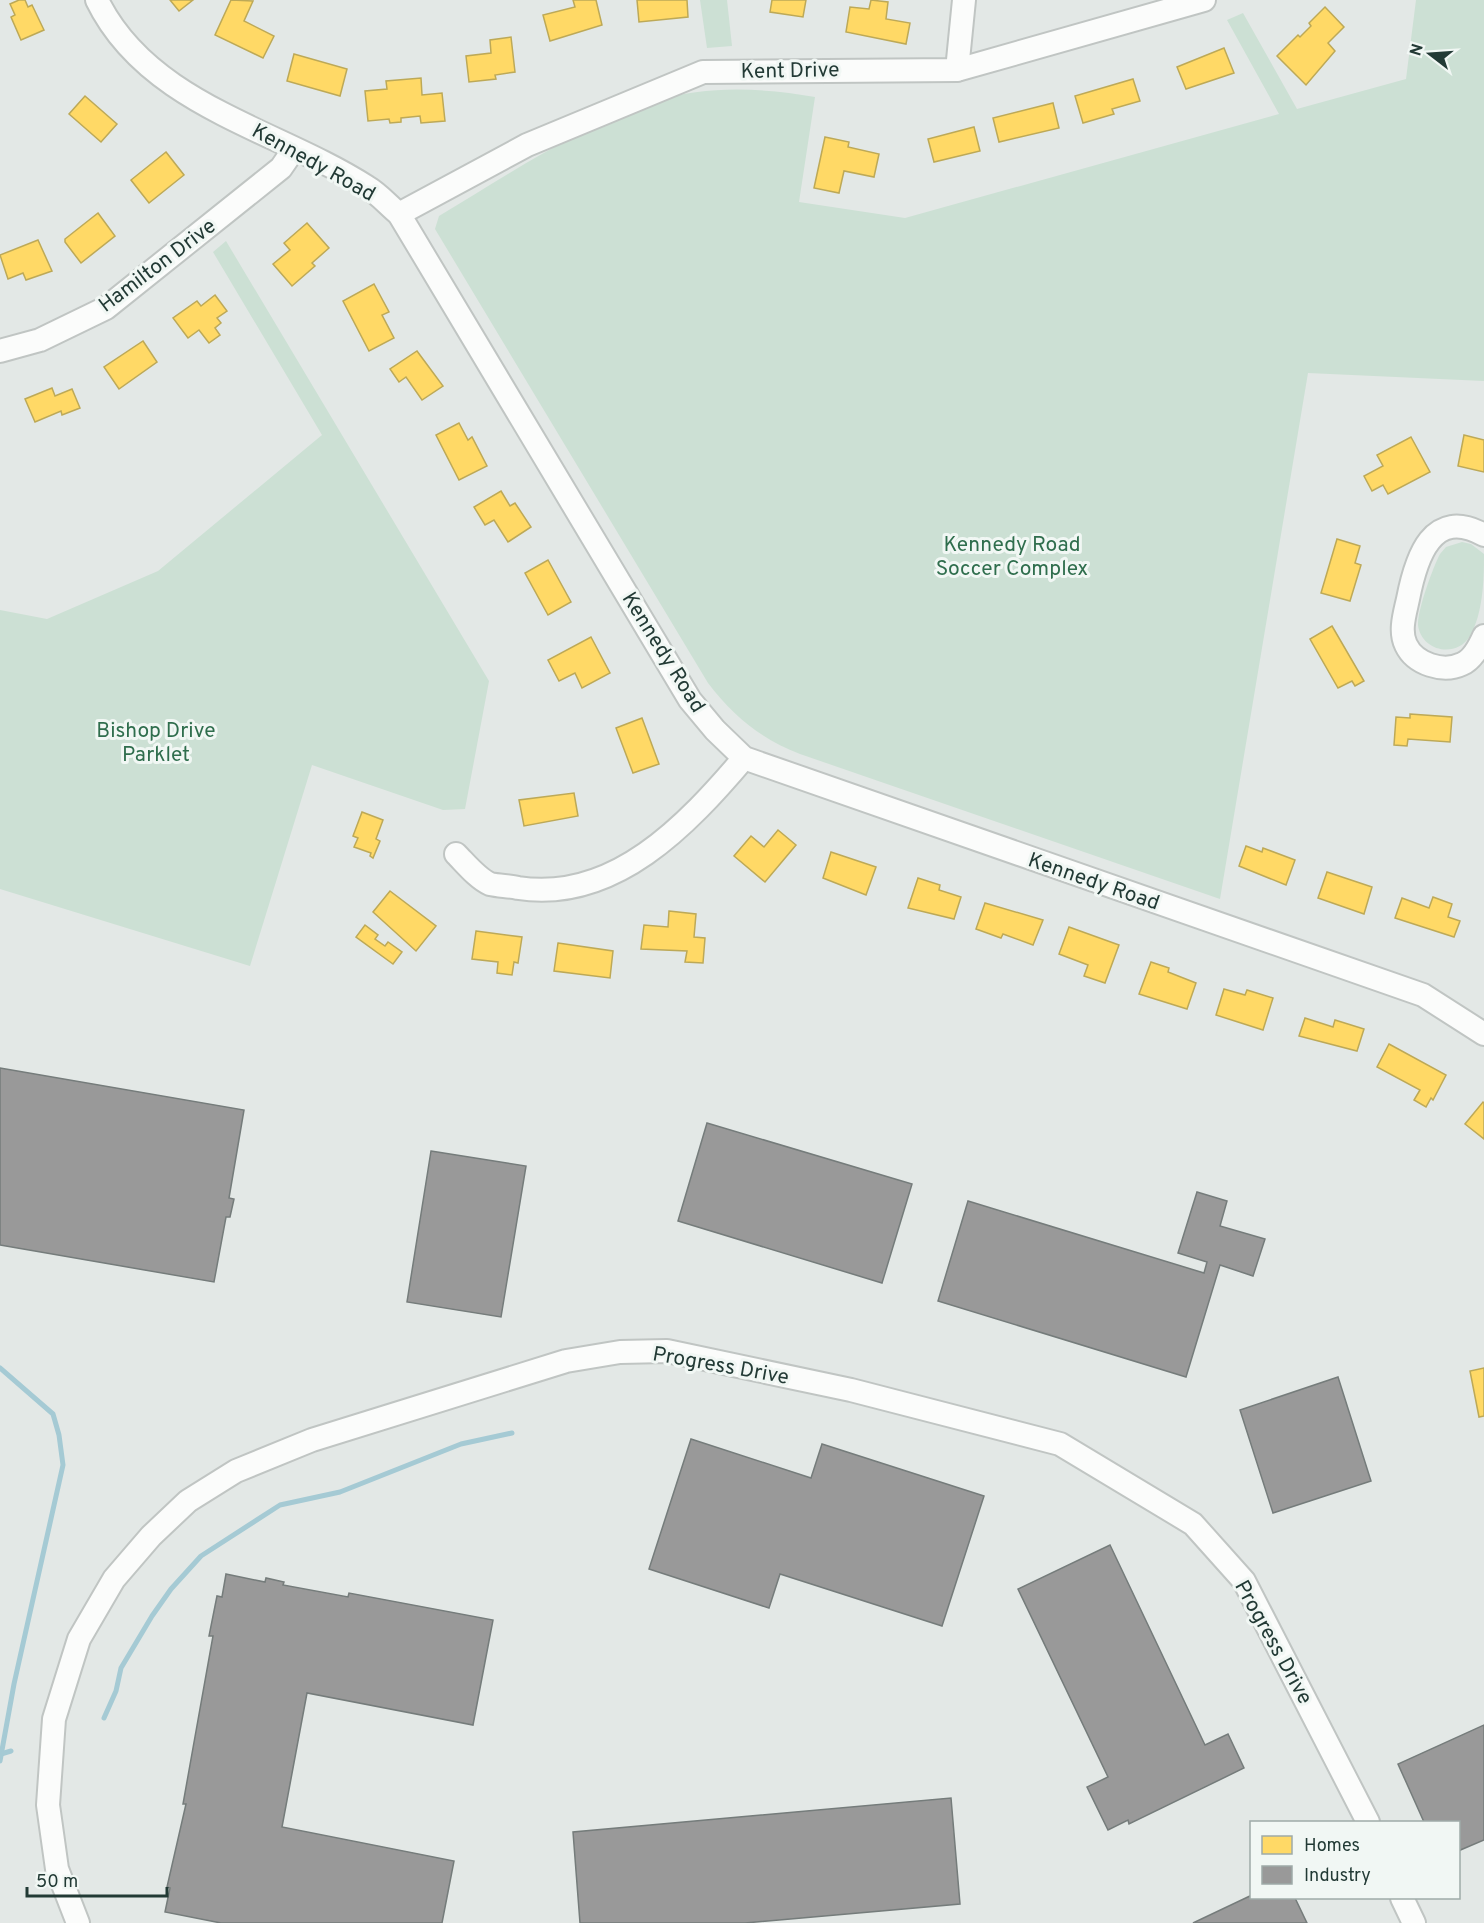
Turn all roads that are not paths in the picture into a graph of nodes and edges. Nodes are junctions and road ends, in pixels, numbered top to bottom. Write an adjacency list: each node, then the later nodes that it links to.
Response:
1 (97, 0): 5 (street, Kennedy Road)
2 (964, 0): 4 (street)
3 (1204, 0): 4 (street, Kent Drive)
4 (957, 70): 6 (street, Kent Drive)
5 (294, 148): 6 (street, Kennedy Road); 7 (street, Hamilton Drive)
6 (399, 214): 10 (street, Kennedy Road)
7 (0, 351)
8 (1484, 535): 9 (street)
9 (1484, 636)
10 (744, 758): 11 (street); 12 (street, Kennedy Road)
11 (456, 854)
12 (1484, 1034)
13 (1367, 1821): 15 (street, Progress Drive)
14 (1402, 1899): 16 (street)
15 (78, 1923)
16 (1414, 1923)

